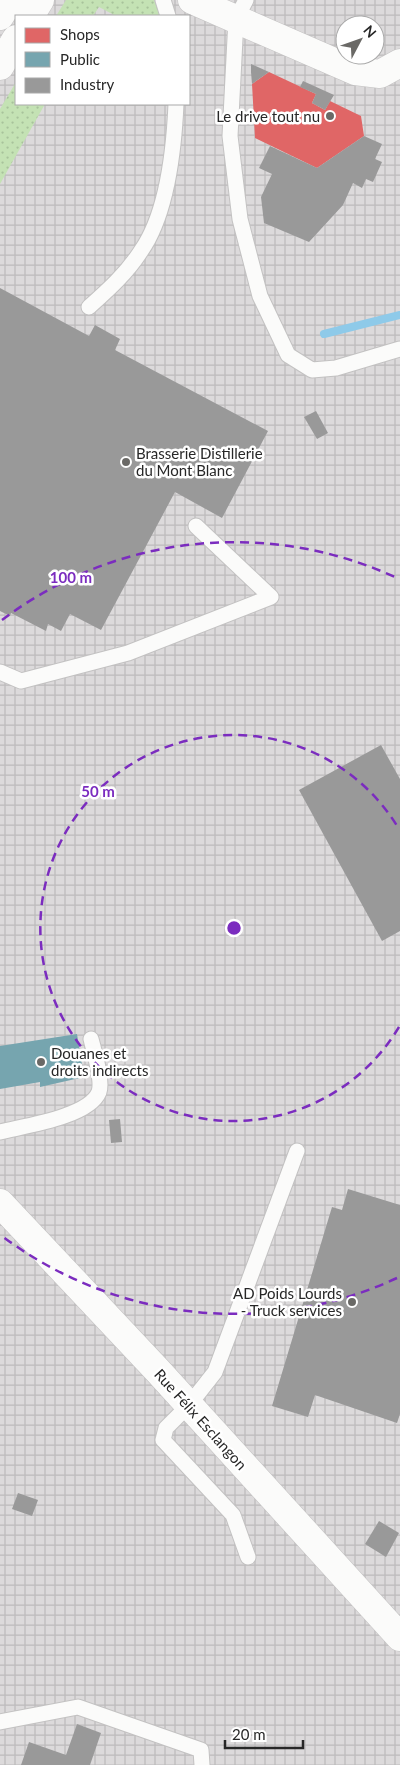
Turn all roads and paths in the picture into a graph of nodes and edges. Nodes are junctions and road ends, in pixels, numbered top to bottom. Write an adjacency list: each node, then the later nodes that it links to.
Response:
1 (10, 0): 8 (street)
2 (40, 0): 6 (street)
3 (163, 0): 7 (lane)
4 (192, 0): 5 (street)
5 (241, 10): 10 (street); 14 (lane)
6 (31, 15)
7 (168, 15)
8 (0, 16)
9 (15, 41): 11 (street)
10 (400, 62)
11 (0, 66)
12 (176, 105): 13 (lane)
13 (89, 307)
14 (400, 349)
15 (196, 526): 16 (lane)
16 (0, 672)
17 (91, 1038): 18 (lane)
18 (0, 1132)
19 (297, 1151): 21 (lane)
20 (0, 1203): 21 (street, Rue Félix Esclangon)
21 (189, 1405): 22 (lane); 23 (street, Rue Félix Esclangon)
22 (248, 1557)
23 (400, 1637)
24 (0, 1722): 25 (lane)
25 (202, 1765)

